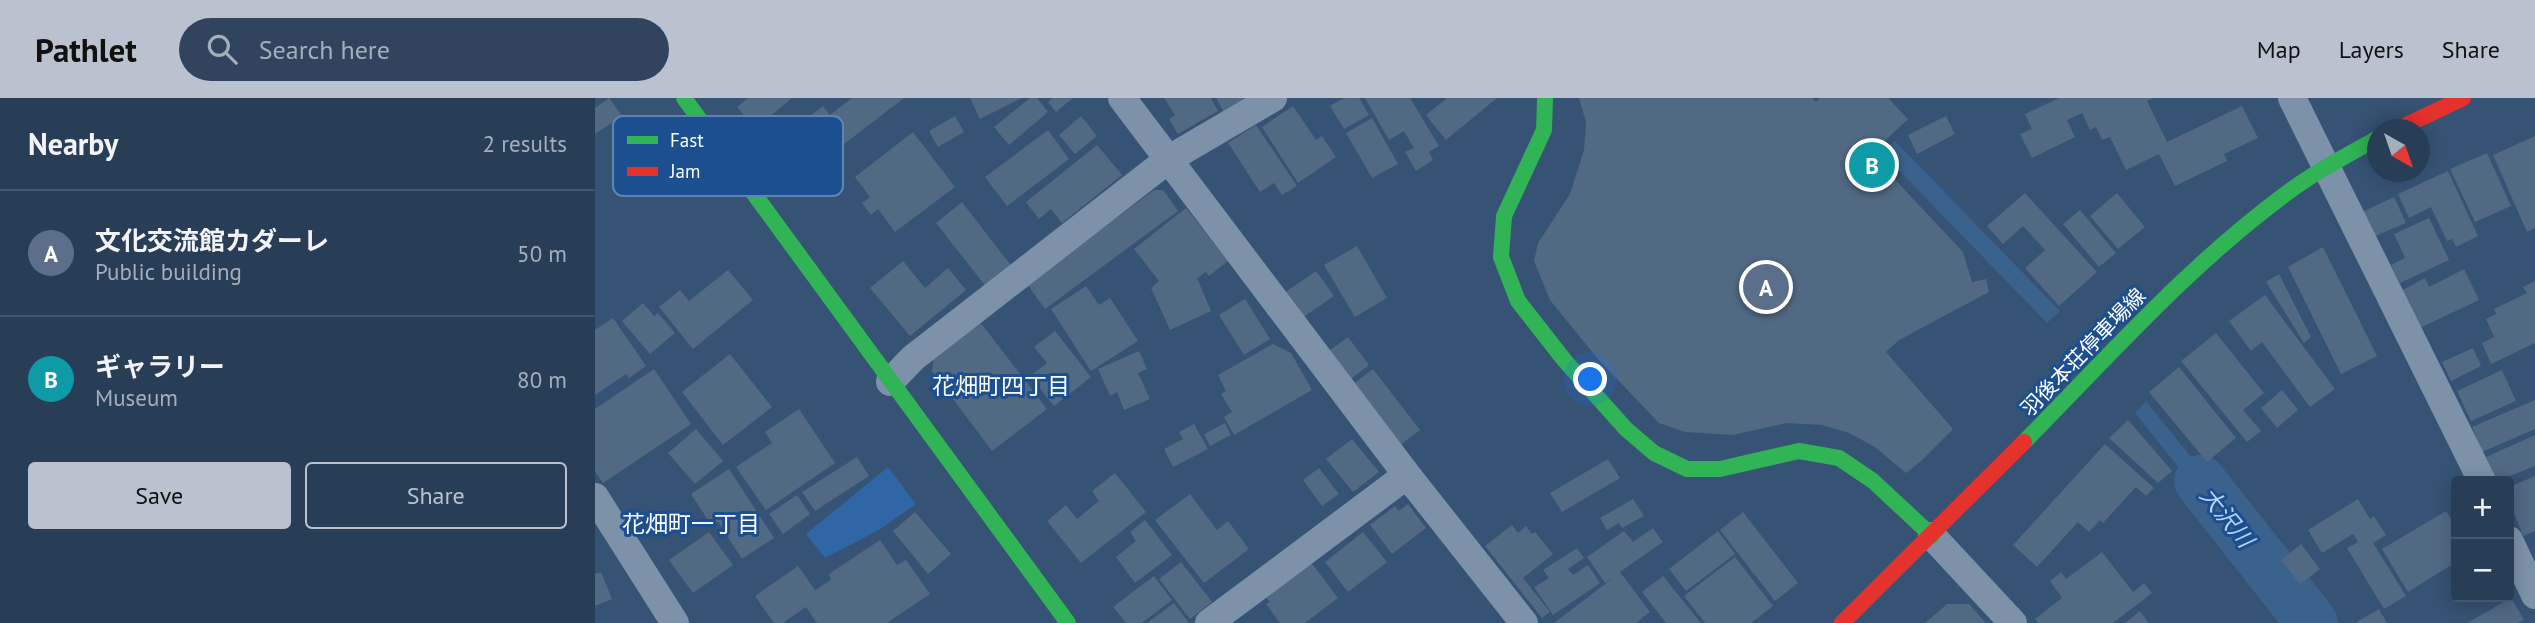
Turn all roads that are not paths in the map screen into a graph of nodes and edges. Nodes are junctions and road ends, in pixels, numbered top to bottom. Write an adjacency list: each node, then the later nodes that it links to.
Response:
1 (684, 98): 7 (street)
2 (1122, 98): 10 (street)
3 (1273, 98): 10 (street)
4 (1545, 98): 17 (street)
5 (2292, 98): 11 (street)
6 (2463, 98): 8 (street)
7 (697, 116)
8 (2419, 119)
9 (2367, 144): 11 (street, 羽後本荘停車場線)
10 (1169, 159): 13 (street); 14 (street)
11 (2326, 166): 15 (street); 17 (street, 羽後本荘停車場線)
12 (755, 196): 13 (street)
13 (890, 382): 21 (street)
14 (1407, 475): 22 (street); 23 (street)
15 (2480, 476)
16 (595, 497): 20 (street)
17 (1932, 536): 24 (street, 羽後本荘停車場線); 25 (street)
18 (2520, 549): 19 (street)
19 (2535, 595)
20 (675, 623)
21 (1068, 623)
22 (1209, 623)
23 (1524, 623)
24 (1842, 623)
25 (2013, 623)

